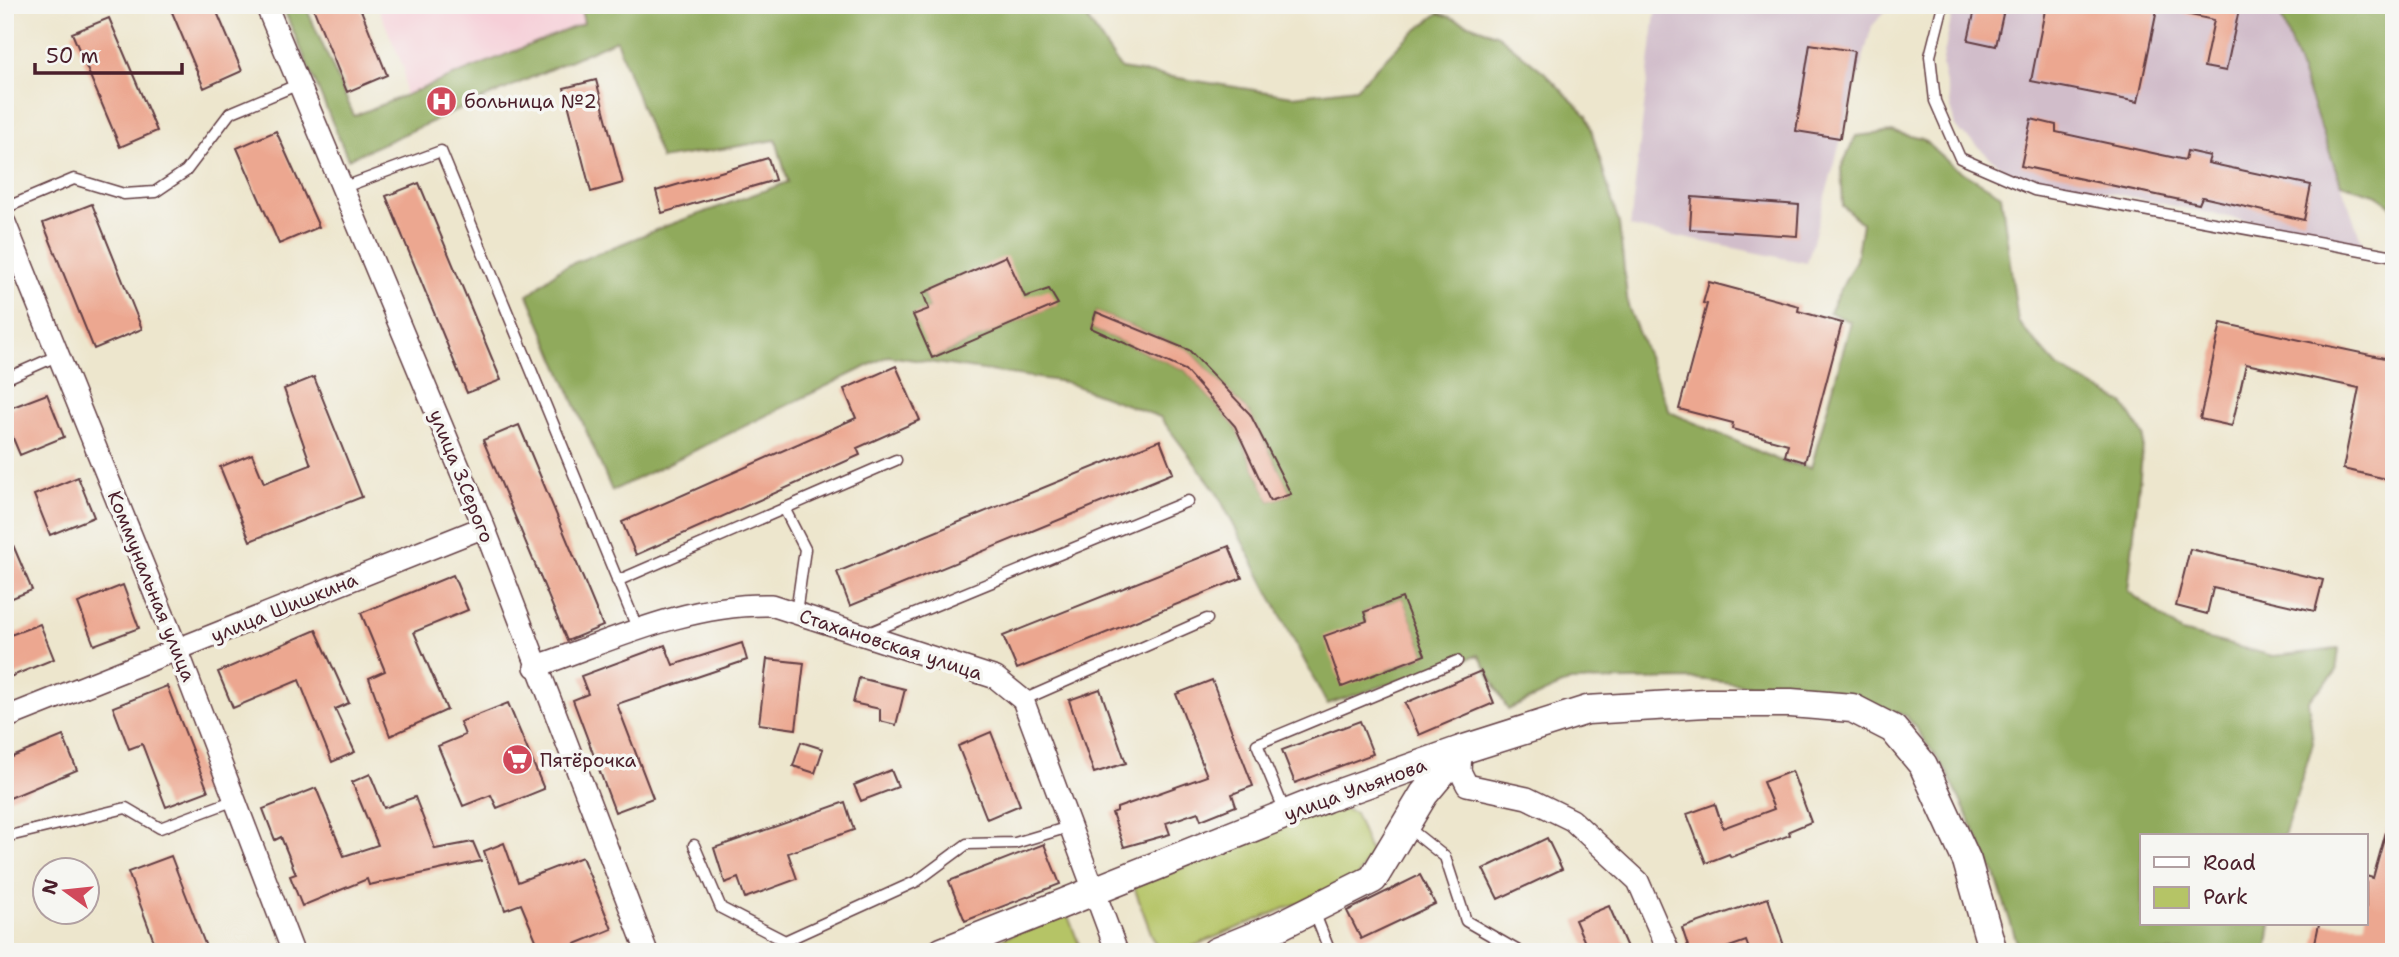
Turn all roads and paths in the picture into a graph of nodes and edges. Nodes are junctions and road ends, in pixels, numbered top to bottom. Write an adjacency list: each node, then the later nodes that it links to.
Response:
1 (266, 5): 3 (street, улица З.Серого)
2 (1943, 5): 7 (lane)
3 (299, 85): 4 (street, улица З.Серого); 5 (lane)
4 (342, 188): 13 (street, улица З.Серого); 14 (lane)
5 (5, 208)
6 (5, 223): 8 (street, Коммунальная улица)
7 (2394, 256)
8 (59, 355): 9 (lane); 19 (street, Коммунальная улица)
9 (5, 379)
10 (896, 460): 12 (lane)
11 (1188, 501): 18 (lane)
12 (784, 508): 14 (lane); 15 (lane)
13 (484, 527): 19 (street, улица Шишкина); 21 (street, улица З.Серого)
14 (617, 581): 17 (lane)
15 (796, 612): 17 (street, Стахановская улица); 18 (street, Стахановская улица)
16 (1207, 619): 22 (lane)
17 (638, 631): 21 (street, Стахановская улица)
18 (864, 635): 22 (street, Стахановская улица)
19 (177, 649): 23 (street, улица Шишкина); 25 (street, Коммунальная улица)
20 (1457, 661): 26 (lane)
21 (536, 667): 35 (street, улица З.Серого)
22 (1023, 700): 28 (street)
23 (5, 718)
24 (1461, 750): 26 (street, улица Ульянова); 27 (street, улица Ульянова); 41 (street); 42 (street)
25 (235, 800): 29 (lane); 34 (street, Коммунальная улица)
26 (1286, 814): 31 (street, улица Ульянова)
27 (1405, 825): 32 (street, улица Ульянова); 40 (lane)
28 (1069, 827): 31 (street); 33 (lane)
29 (5, 837)
30 (694, 845): 33 (lane)
31 (1094, 890): 36 (street, улица Ульянова); 37 (street)
32 (1313, 909): 38 (street, улица Ульянова); 39 (lane)
33 (788, 946)
34 (293, 952)
35 (647, 952)
36 (942, 952)
37 (1117, 952)
38 (1216, 952)
39 (1330, 952)
40 (1520, 952)
41 (1669, 952)
42 (1993, 952)

